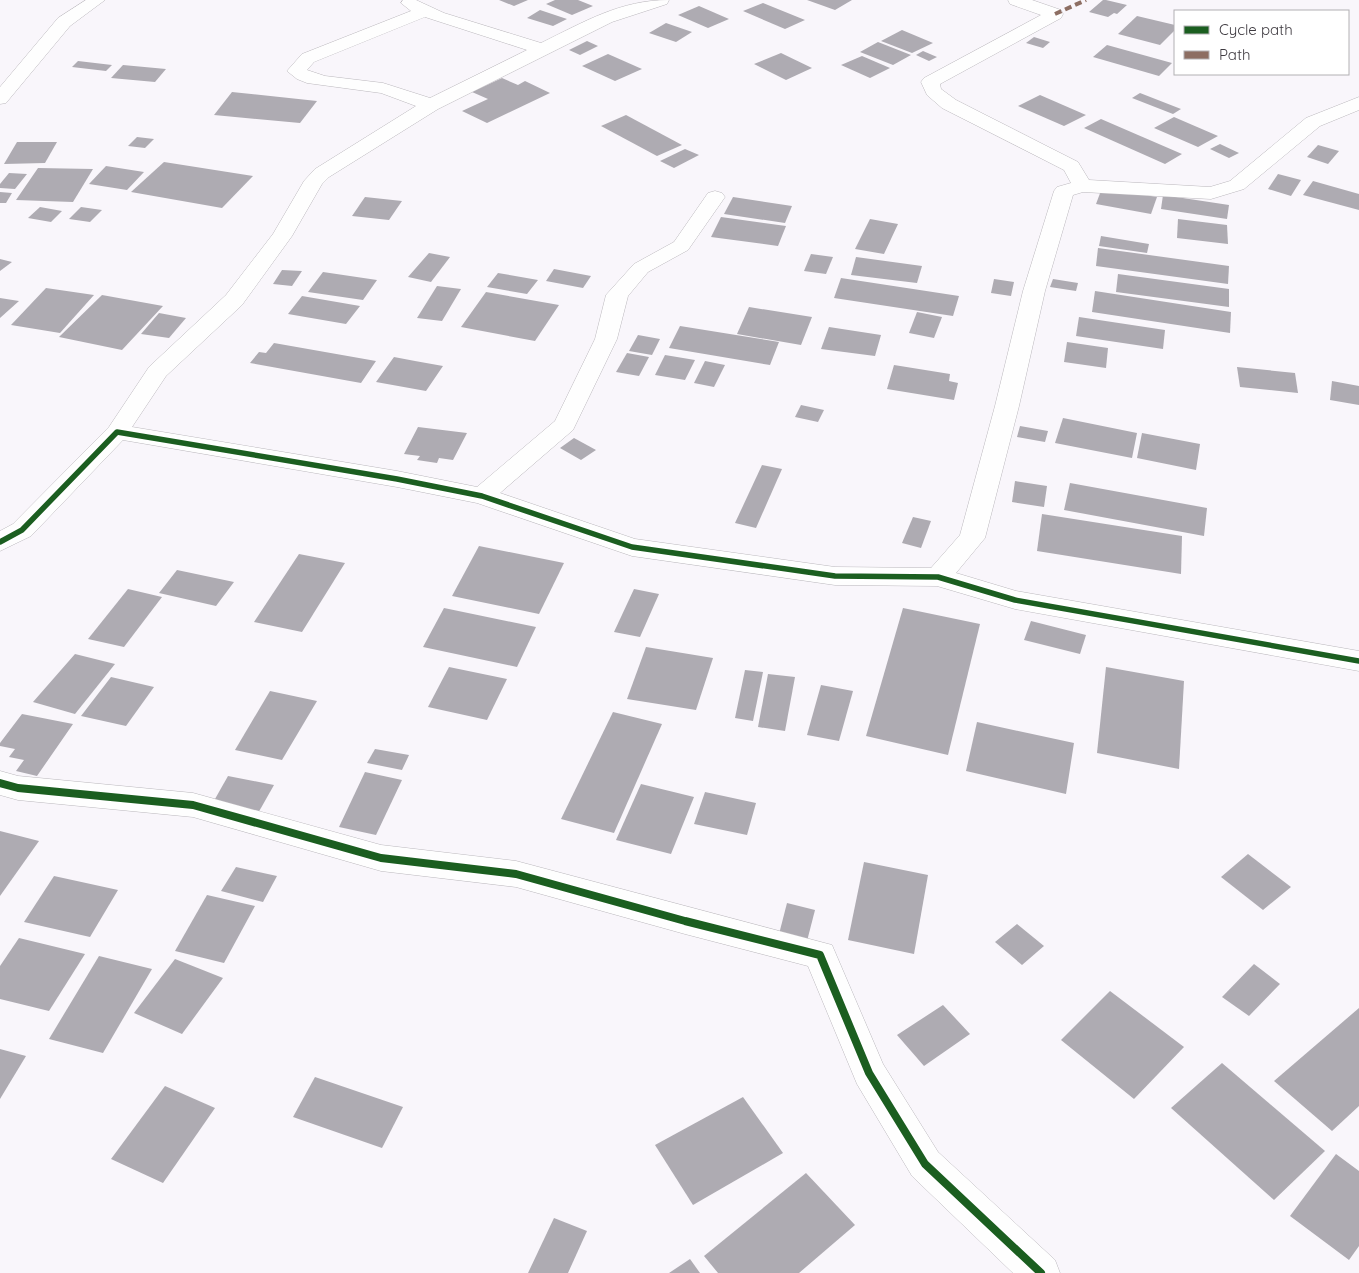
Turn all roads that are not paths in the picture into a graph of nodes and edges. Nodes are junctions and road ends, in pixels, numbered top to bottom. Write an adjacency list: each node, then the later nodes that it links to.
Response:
1 (97, 0): 7 (street)
2 (403, 0): 5 (street)
3 (661, 0): 6 (street)
4 (1016, 0): 10 (street)
5 (425, 11): 6 (street); 9 (street)
6 (544, 50): 9 (street)
7 (0, 99)
8 (1359, 103): 10 (street)
9 (431, 105): 12 (street)
10 (1083, 186): 15 (street)
11 (716, 197): 13 (street)
12 (117, 432): 13 (street); 14 (street)
13 (482, 496): 15 (street)
14 (0, 542)
15 (938, 578): 16 (street)
16 (1359, 661)
17 (0, 783): 18 (street)
18 (1041, 1273)

